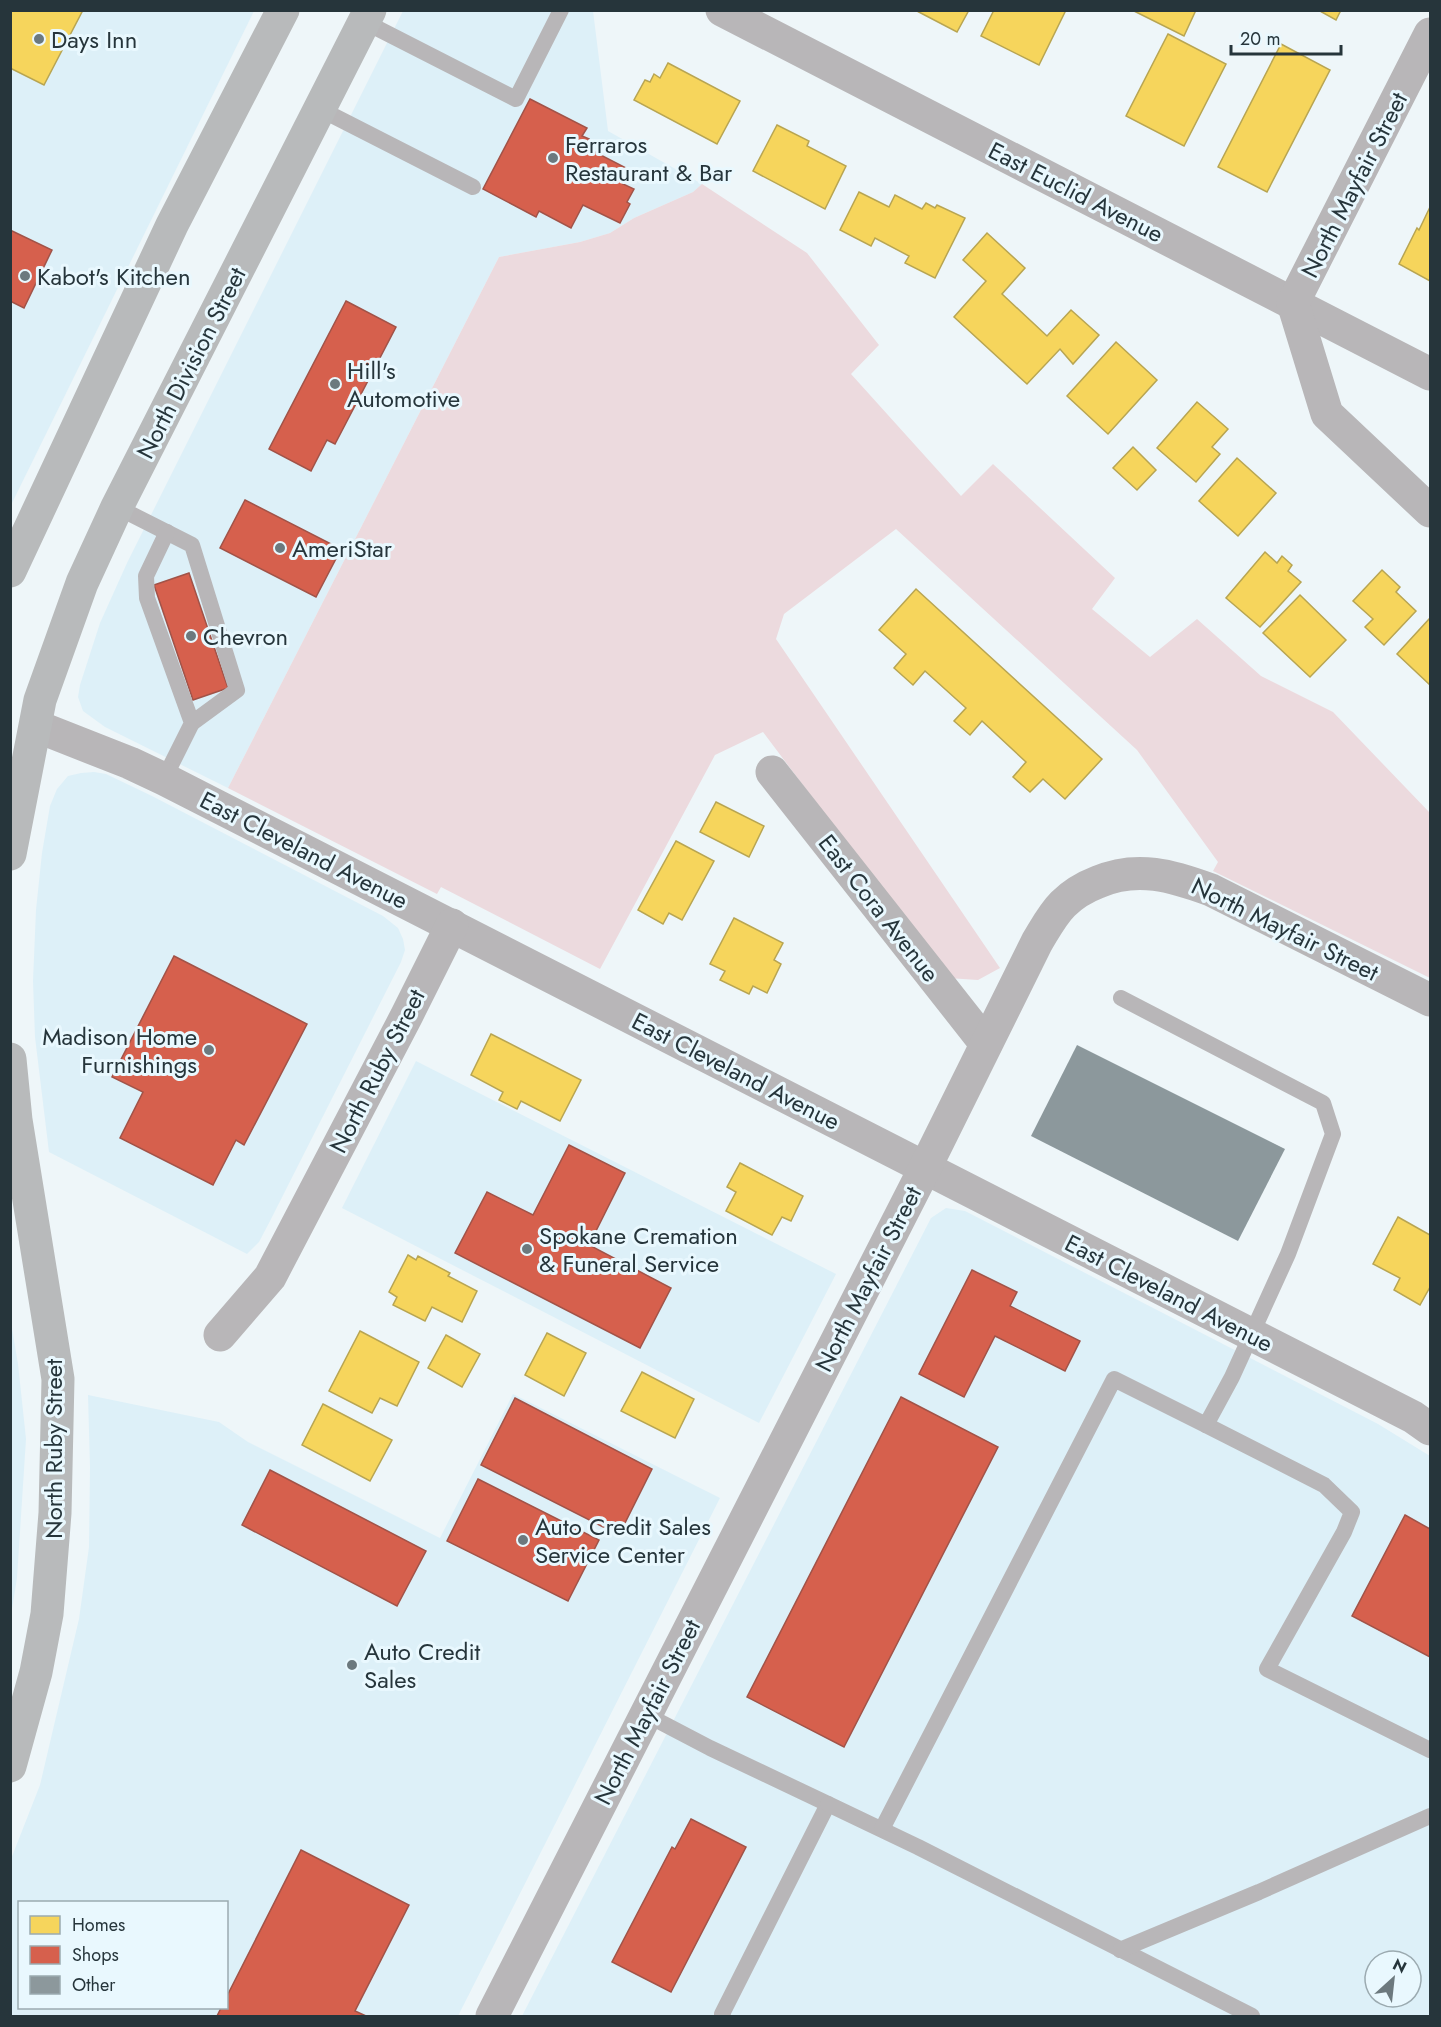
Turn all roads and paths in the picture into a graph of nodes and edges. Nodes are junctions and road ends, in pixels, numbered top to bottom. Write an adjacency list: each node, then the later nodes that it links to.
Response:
1 (283, 10): 13 (main road)
2 (561, 10): 4 (lane)
3 (722, 10): 8 (street, East Euclid Avenue)
4 (368, 16): 6 (main road, North Division Street)
5 (1431, 34): 8 (street, North Mayfair Street)
6 (320, 109): 7 (lane); 10 (main road, North Division Street)
7 (473, 187)
8 (1293, 303): 9 (street, East Euclid Avenue); 11 (street)
9 (1431, 374)
10 (117, 507): 12 (lane); 15 (main road, North Division Street)
11 (1431, 511)
12 (167, 532): 14 (lane); 14 (lane)
13 (10, 571)
14 (192, 723): 17 (lane)
15 (36, 726): 17 (street, East Cleveland Avenue); 18 (main road)
16 (772, 772): 22 (street, East Cora Avenue)
17 (164, 779): 19 (street, East Cleveland Avenue)
18 (10, 854)
19 (452, 925): 24 (street, East Cleveland Avenue); 25 (street, North Ruby Street)
20 (1121, 998): 26 (lane)
21 (1431, 1000): 22 (street, North Mayfair Street)
22 (986, 1044): 24 (street, North Mayfair Street)
23 (10, 1059): 31 (main road, North Ruby Street)
24 (925, 1168): 26 (street, East Cleveland Avenue); 29 (street, North Mayfair Street)
25 (220, 1335)
26 (1251, 1335): 27 (lane); 28 (street, East Cleveland Avenue)
27 (1206, 1425): 30 (lane); 34 (lane)
28 (1431, 1430)
29 (645, 1714): 32 (lane); 36 (street, North Mayfair Street)
30 (1431, 1750)
31 (10, 1766)
32 (828, 1804): 34 (lane); 37 (lane)
33 (1431, 1816): 35 (lane)
34 (882, 1829): 35 (lane)
35 (1120, 1950): 38 (lane)
36 (492, 2016)
37 (723, 2016)
38 (1252, 2016)

